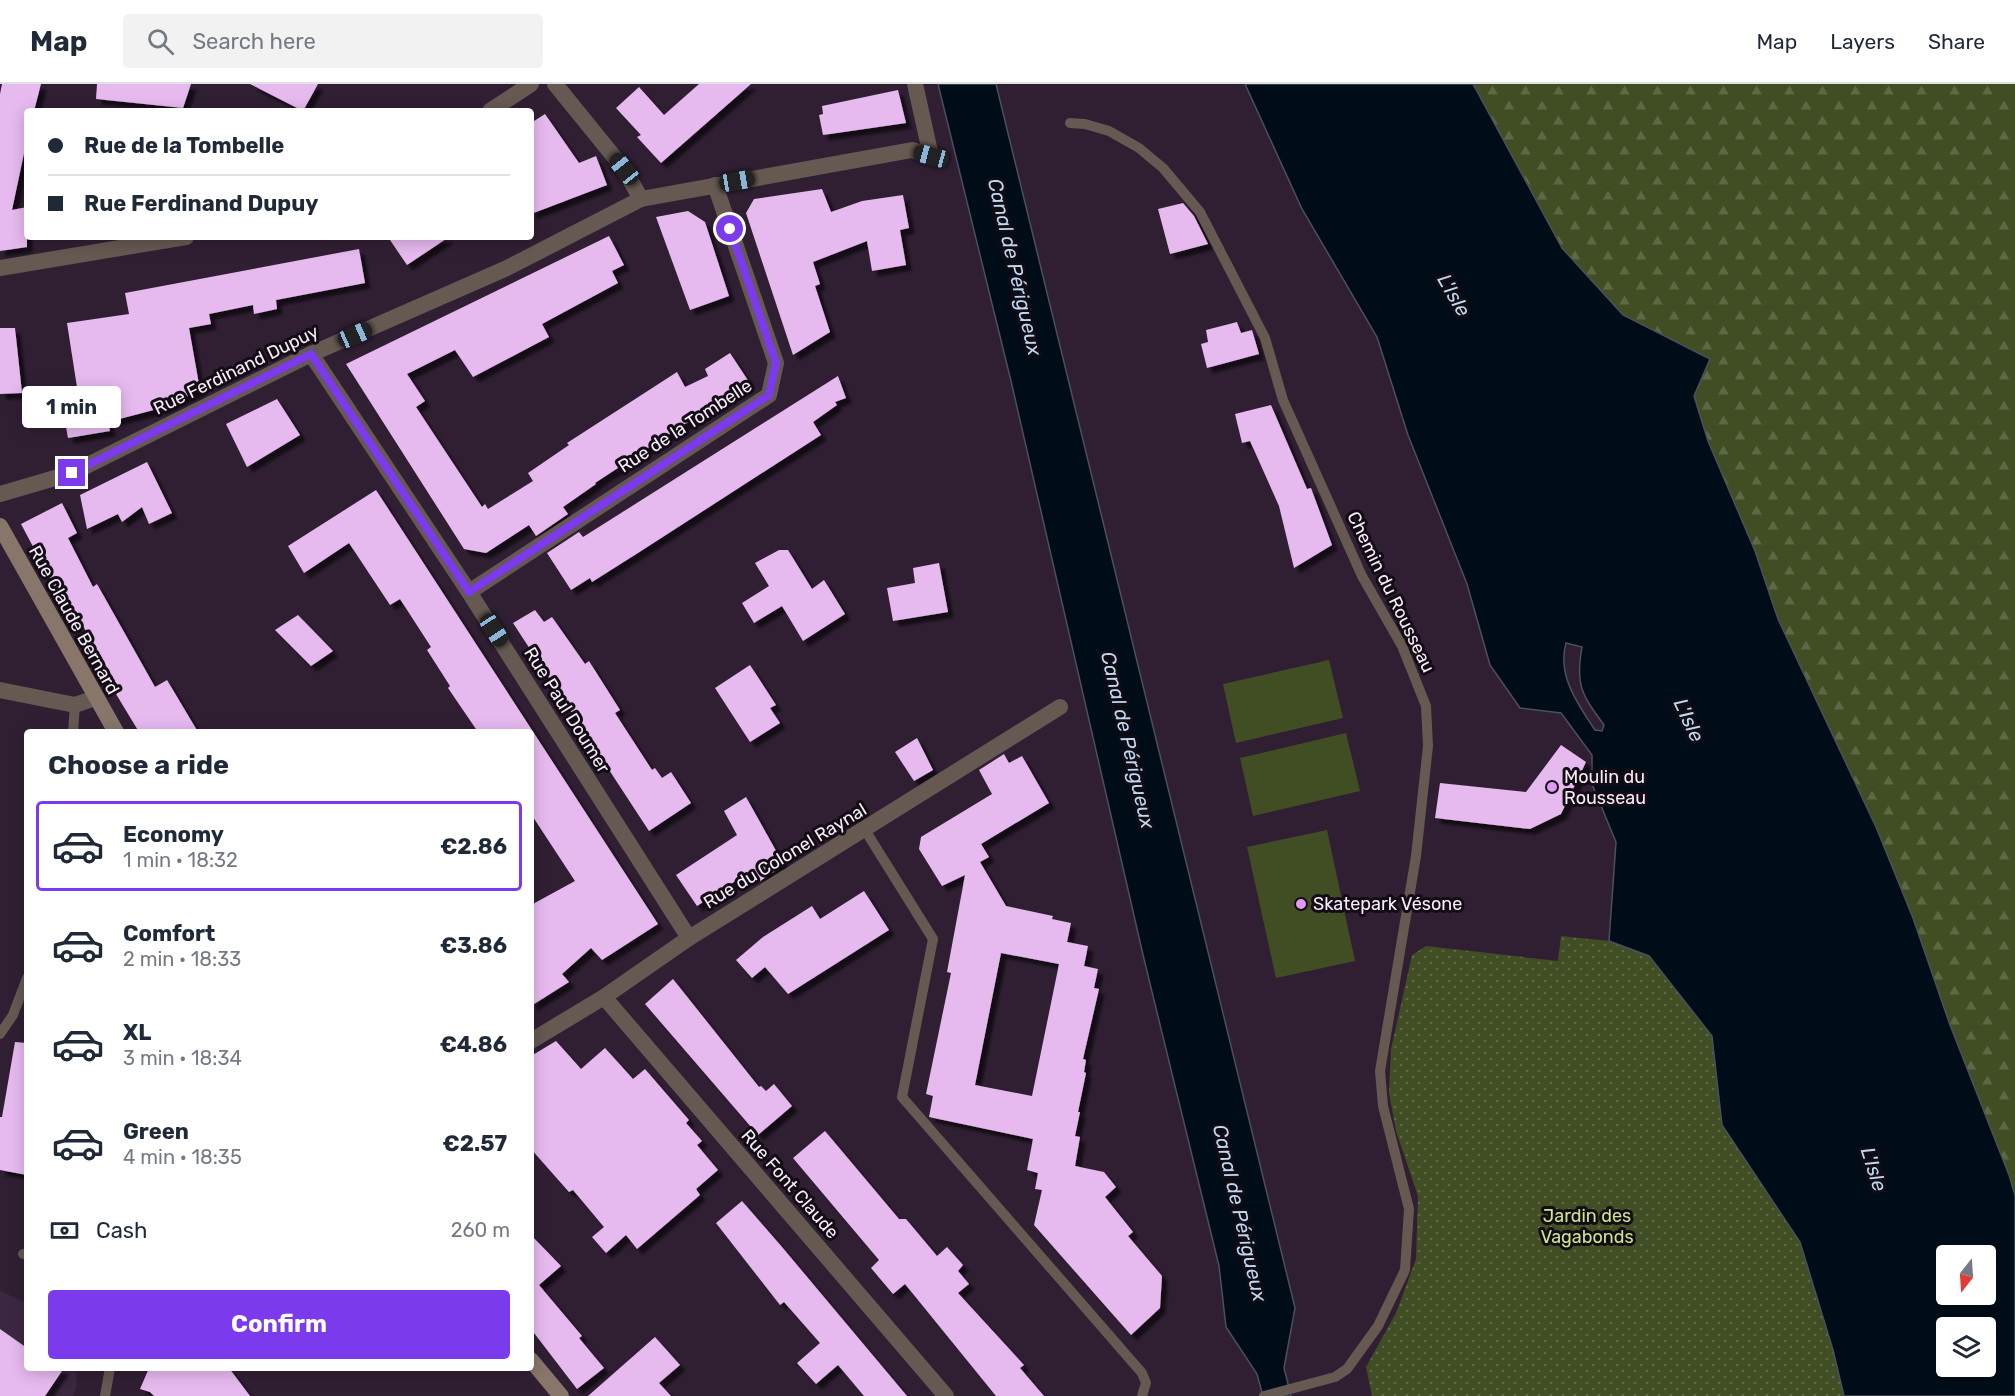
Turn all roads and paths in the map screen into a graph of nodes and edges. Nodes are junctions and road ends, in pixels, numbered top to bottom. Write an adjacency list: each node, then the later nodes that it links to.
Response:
1 (531, 84): 4 (street)
2 (555, 84): 7 (street)
3 (915, 84): 6 (street, Rue Ferdinand Dupuy)
4 (495, 108)
5 (1070, 123): 32 (lane, Chemin du Rousseau)
6 (715, 185): 7 (street, Rue Ferdinand Dupuy); 13 (street, Rue de la Tombelle)
7 (640, 199): 10 (street, Rue Ferdinand Dupuy)
8 (168, 240): 9 (street)
9 (0, 268)
10 (311, 354): 11 (street, Rue Ferdinand Dupuy); 13 (street, Rue Paul Doumer)
11 (0, 494)
12 (0, 526): 15 (main road, Rue Claude Bernard)
13 (469, 592): 21 (street, Rue Paul Doumer)
14 (0, 690): 16 (street)
15 (95, 698): 16 (street); 19 (main road, Rue Claude Bernard)
16 (75, 705): 18 (lane)
17 (1060, 707): 20 (street, Rue du Colonel Raynal)
18 (73, 729)
19 (114, 729)
20 (865, 830): 21 (street, Rue du Colonel Raynal); 31 (lane)
21 (689, 938): 23 (street, Rue du Colonel Raynal)
22 (24, 986): 24 (lane)
23 (604, 997): 25 (street, Rue du Colonel Raynal); 30 (street, Rue Font Claude)
24 (0, 1034)
25 (534, 1039)
26 (534, 1364): 29 (main road)
27 (109, 1371): 28 (lane)
28 (105, 1396)
29 (561, 1396)
30 (946, 1396)
31 (1142, 1396)
32 (1264, 1396)

